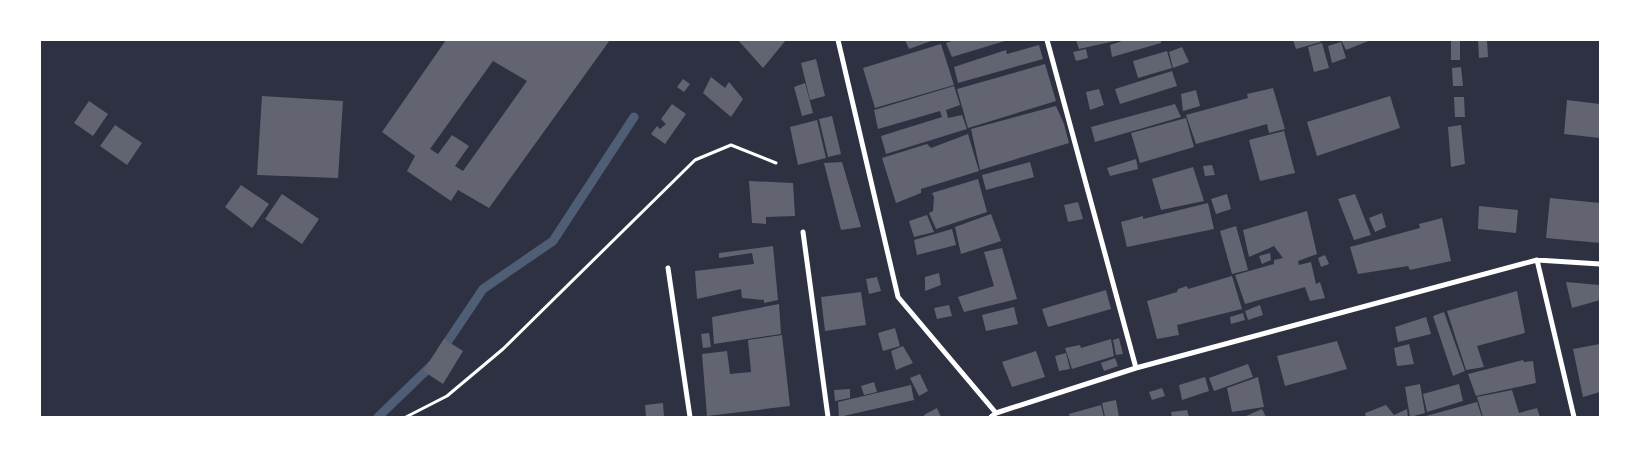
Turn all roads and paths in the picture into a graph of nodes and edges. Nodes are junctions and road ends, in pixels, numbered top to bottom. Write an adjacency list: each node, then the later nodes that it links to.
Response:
1 (838, 40): 9 (street)
2 (1047, 40): 8 (street)
3 (776, 163): 10 (path)
4 (803, 232): 12 (street)
5 (1537, 260): 6 (street); 8 (street); 13 (street)
6 (1600, 264)
7 (668, 268): 11 (street)
8 (1136, 368): 9 (street)
9 (993, 415)
10 (406, 417)
11 (690, 417)
12 (828, 417)
13 (1574, 417)

